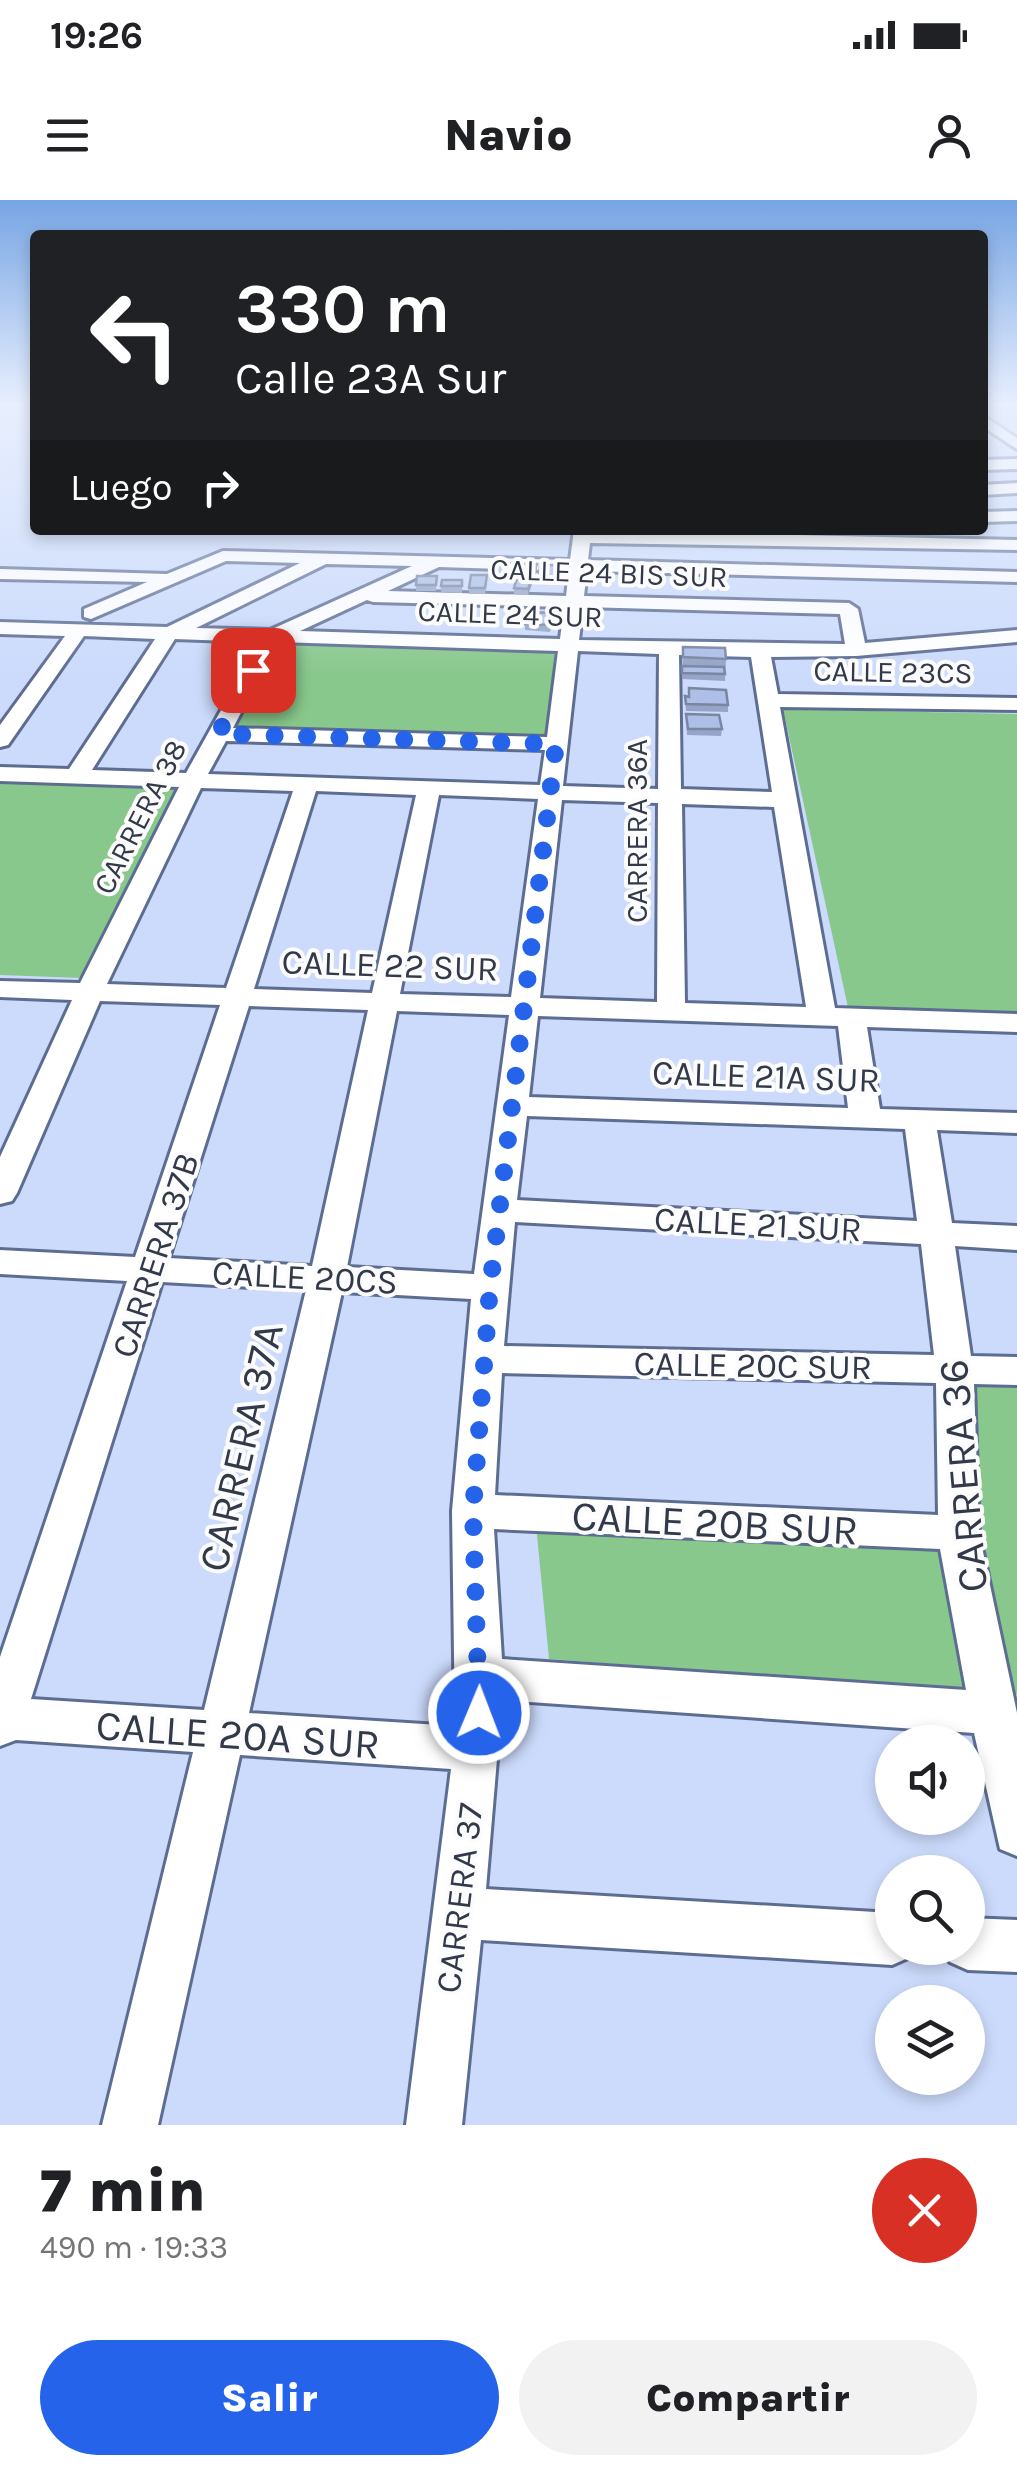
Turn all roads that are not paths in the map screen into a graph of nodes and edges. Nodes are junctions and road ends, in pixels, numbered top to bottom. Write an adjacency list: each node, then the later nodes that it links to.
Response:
1 (1017, 516): 2 (street)
2 (988, 517)
3 (945, 535): 6 (street)
4 (761, 536): 6 (street); 8 (street); 10 (street)
5 (1017, 545): 6 (street)
6 (958, 548): 14 (street)
7 (323, 559): 9 (street); 13 (street); 19 (street)
8 (577, 559): 9 (street); 10 (street); 15 (street, CALLE 24 BIS SUR); 22 (street, CARRERA 37); 25 (street, CALLE 24 BIS SUR)
9 (436, 562): 15 (street)
10 (770, 573): 14 (street)
11 (0, 574): 13 (street)
12 (1017, 577): 14 (street)
13 (172, 578): 17 (street)
14 (992, 578): 16 (street)
15 (368, 596): 20 (street)
16 (1017, 600)
17 (85, 622): 18 (street, CALLE 24 SUR); 19 (street, CALLE 24 SUR); 29 (street)
18 (0, 628)
19 (168, 634): 20 (street, CALLE 24 SUR); 32 (street)
20 (271, 638): 22 (street, CALLE 24 SUR); 28 (street, CARRERA 38)
21 (1014, 642): 25 (street, CALLE 24 SUR)
22 (567, 644): 23 (street, CALLE 24 SUR); 30 (street, CARRERA 37)
23 (669, 649): 24 (street, CALLE 24 SUR); 37 (street, CARRERA 36A)
24 (760, 650): 25 (street, CALLE 24 SUR); 26 (street)
25 (856, 650)
26 (769, 700): 27 (street, CALLE 23CS); 38 (street)
27 (1017, 704)
28 (218, 734): 30 (street); 33 (street, CARRERA 38)
29 (0, 740)
30 (556, 744): 36 (street, CARRERA 37)
31 (0, 774): 32 (street)
32 (77, 775): 33 (street)
33 (194, 779): 34 (street); 40 (street, CARRERA 38)
34 (308, 783): 35 (street); 41 (street, CARRERA 37B)
35 (429, 787): 36 (street); 42 (street, CARRERA 37A)
36 (550, 792): 37 (street); 43 (street, CARRERA 37)
37 (669, 795): 38 (street); 44 (street, CARRERA 36A)
38 (788, 800): 45 (street)
39 (0, 989): 40 (street, CALLE 22 SUR)
40 (89, 993): 41 (street, CALLE 22 SUR); 51 (street, CARRERA 38)
41 (238, 998): 42 (street, CALLE 22 SUR); 56 (street, CARRERA 37B)
42 (384, 1002): 43 (street, CALLE 22 SUR); 57 (street, CARRERA 37A)
43 (526, 1007): 44 (street, CALLE 22 SUR); 47 (street, CARRERA 37)
44 (671, 1013): 45 (street, CALLE 22 SUR)
45 (837, 1018): 46 (street, CALLE 22 SUR); 48 (street)
46 (1017, 1023)
47 (514, 1106): 48 (street, CALLE 21A SUR); 52 (street, CARRERA 37)
48 (865, 1116): 49 (street, CALLE 21A SUR)
49 (919, 1118): 50 (street, CALLE 21A SUR); 53 (street, CARRERA 36)
50 (1017, 1123)
51 (0, 1193)
52 (500, 1210): 53 (street, CALLE 21 SUR); 58 (street, CARRERA 37)
53 (935, 1234): 54 (street, CALLE 21 SUR); 60 (street, CARRERA 36)
54 (1017, 1238)
55 (0, 1262): 56 (street, CALLE 20CS)
56 (151, 1270): 57 (street, CALLE 20CS); 66 (street, CARRERA 37B)
57 (327, 1278): 58 (street, CALLE 20CS); 67 (street, CARRERA 37A)
58 (490, 1287): 59 (street, CARRERA 37)
59 (488, 1359): 60 (street, CALLE 20C SUR); 62 (street, CARRERA 37)
60 (954, 1369): 61 (street, CALLE 20C SUR); 63 (street, CARRERA 36)
61 (1017, 1370)
62 (473, 1511): 63 (street, CALLE 20B SUR); 64 (street, CARRERA 37)
63 (958, 1532): 65 (street, CARRERA 36)
64 (480, 1678): 65 (street); 68 (street, CARRERA 37)
65 (994, 1713): 69 (street, CARRERA 36)
66 (1, 1720): 67 (street, CALLE 20A SUR)
67 (224, 1733): 68 (street, CALLE 20A SUR); 74 (street, CARRERA 37A)
68 (477, 1749): 70 (street, CARRERA 37)
69 (1017, 1832)
70 (457, 1914): 71 (street); 75 (street, CARRERA 37)
71 (875, 1938)
72 (985, 1945): 73 (street)
73 (1017, 1946)
74 (130, 2125)
75 (434, 2125)

